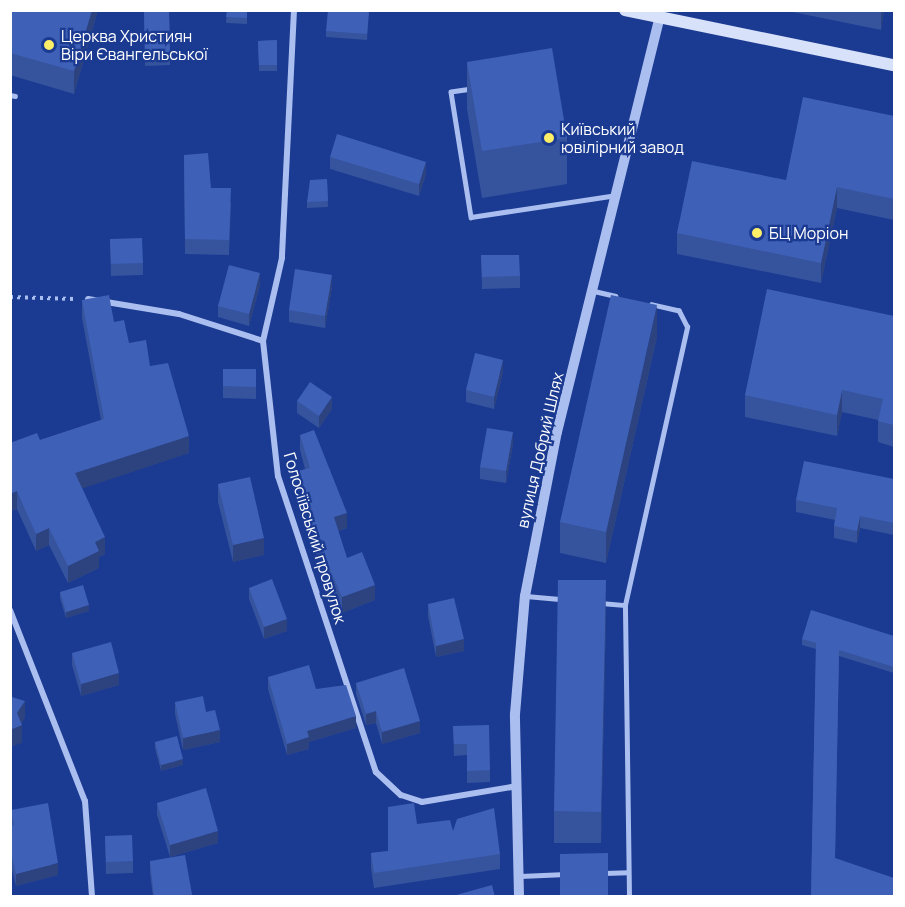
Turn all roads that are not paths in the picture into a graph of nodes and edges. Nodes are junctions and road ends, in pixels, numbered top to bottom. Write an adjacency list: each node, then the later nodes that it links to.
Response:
1 (294, 10): 11 (street, Голосіївський провулок)
2 (625, 10): 3 (main road)
3 (660, 15): 4 (main road); 6 (street, вулиця Добрий Шлях)
4 (894, 65)
5 (484, 87): 6 (lane)
6 (618, 195): 7 (street, вулиця Добрий Шлях)
7 (592, 291): 8 (lane); 12 (street, вулиця Добрий Шлях)
8 (624, 298)
9 (88, 299): 11 (street)
10 (646, 304): 15 (lane)
11 (263, 341): 17 (street, Голосіївський провулок)
12 (525, 596): 13 (lane); 17 (street, вулиця Добрий Шлях)
13 (569, 600)
14 (592, 602): 15 (lane)
15 (625, 605): 18 (lane)
16 (10, 610): 22 (street)
17 (518, 786): 21 (street, вулиця Добрий Шлях)
18 (628, 872): 19 (lane); 24 (lane)
19 (595, 873)
20 (573, 874): 21 (lane)
21 (519, 876): 23 (street, вулиця Добрий Шлях)
22 (92, 897)
23 (519, 897)
24 (629, 897)

